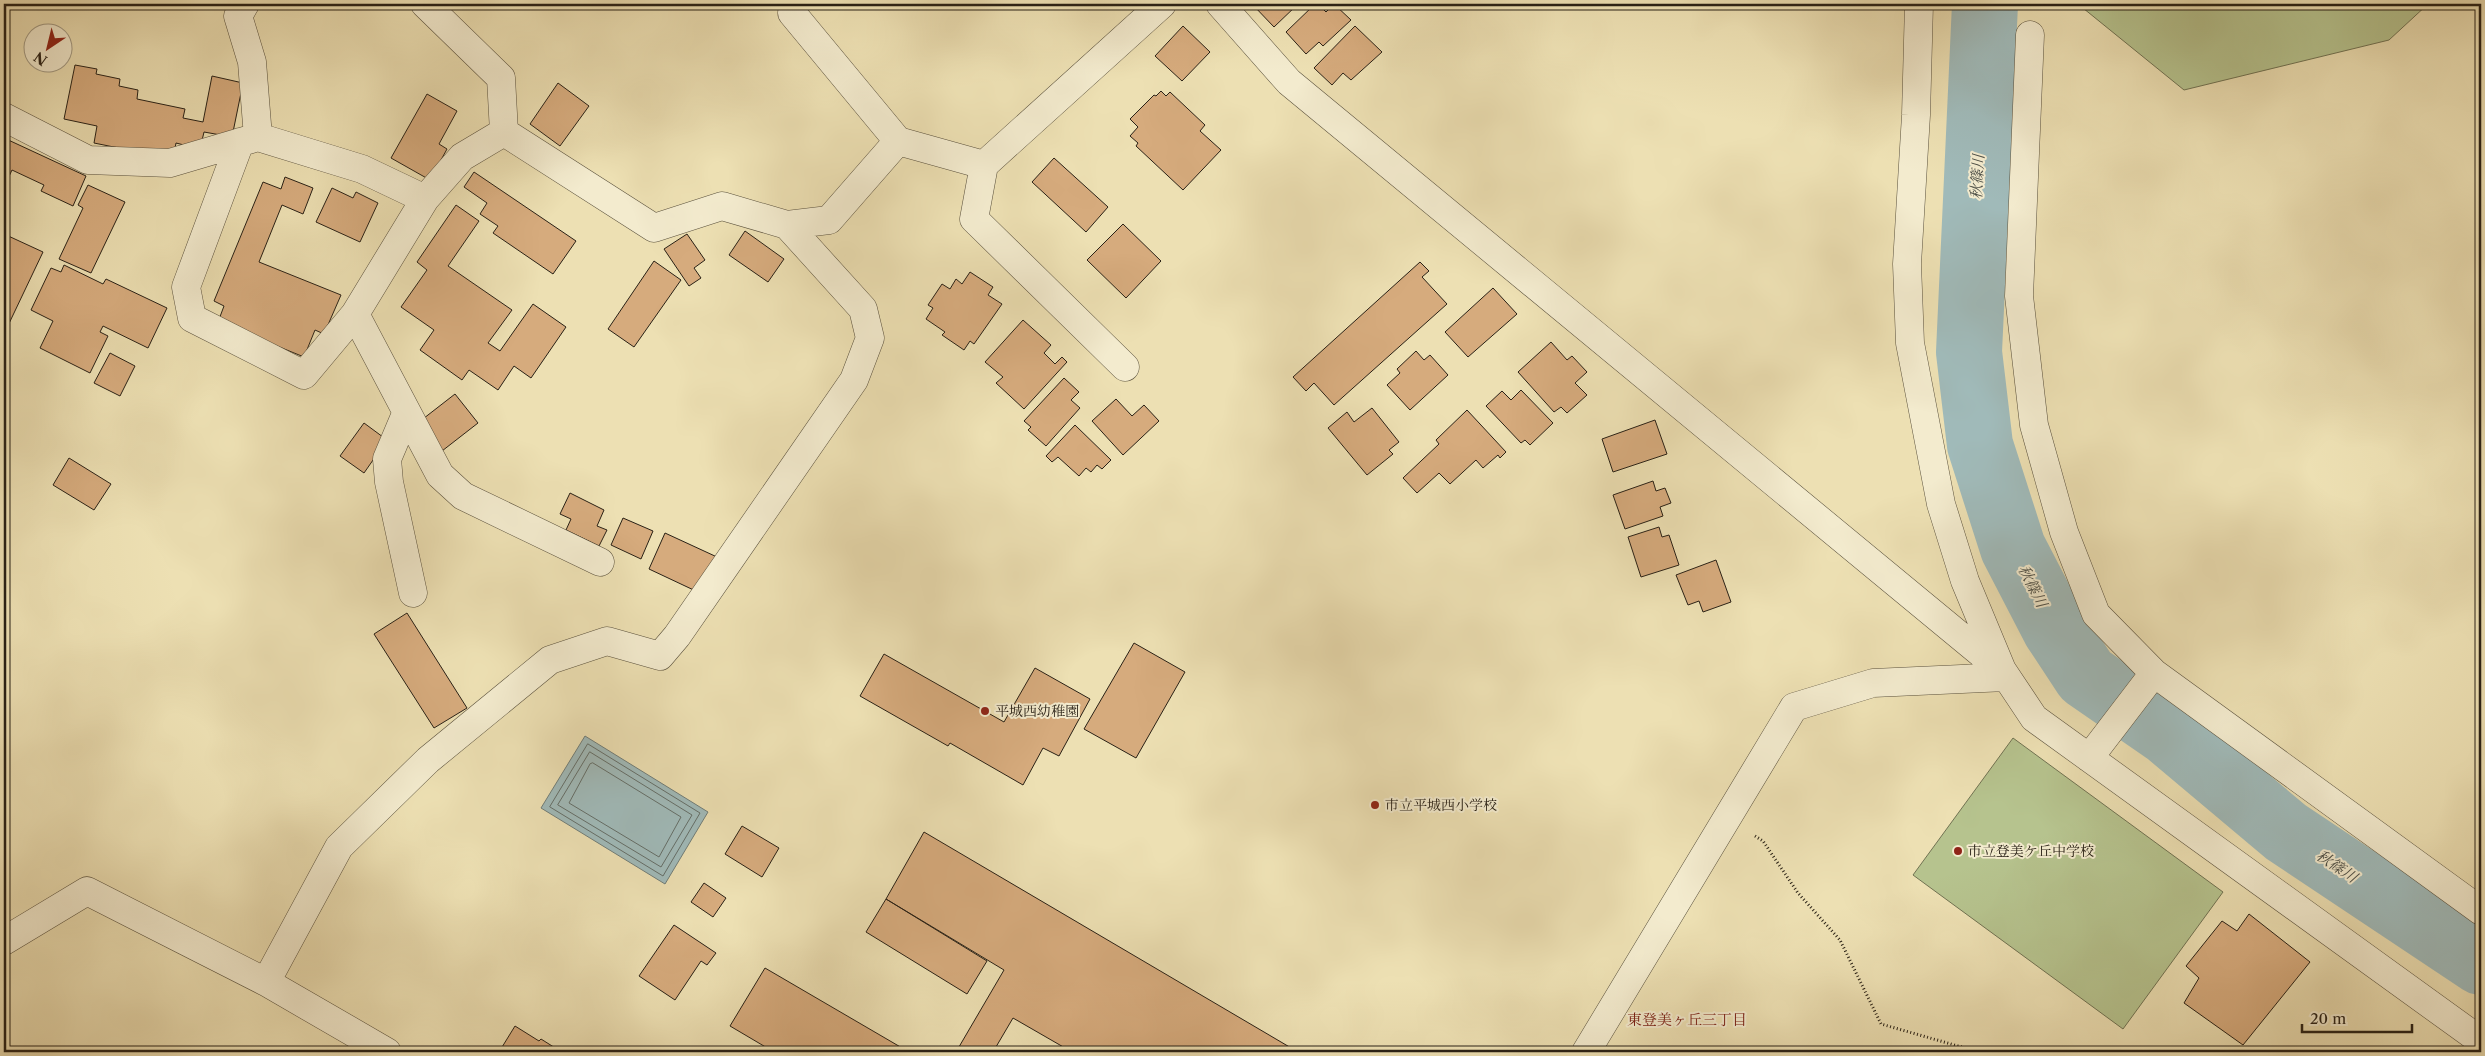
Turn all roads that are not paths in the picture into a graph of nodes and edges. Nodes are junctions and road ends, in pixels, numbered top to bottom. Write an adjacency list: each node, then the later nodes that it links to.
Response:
1 (245, 4): 10 (street)
2 (425, 4): 9 (street)
3 (793, 4): 11 (street)
4 (1162, 4): 12 (street)
5 (1220, 4): 21 (street)
6 (1919, 4): 21 (street)
7 (2030, 35): 20 (street)
8 (4, 118): 10 (street)
9 (504, 132): 13 (street); 14 (street)
10 (249, 139): 13 (street); 15 (street)
11 (898, 141): 12 (street); 14 (street)
12 (984, 165): 16 (street)
13 (425, 200): 15 (street)
14 (788, 225): 25 (street)
15 (355, 314): 17 (street)
16 (1125, 367)
17 (406, 414): 18 (street); 19 (street)
18 (600, 562)
19 (413, 592)
20 (2154, 673): 22 (street); 23 (street)
21 (2004, 674): 22 (street); 28 (street)
22 (2090, 758): 26 (street)
23 (2481, 911)
24 (4, 941): 25 (street)
25 (266, 982): 27 (street)
26 (2481, 1041)
27 (387, 1052)
28 (1586, 1052)

